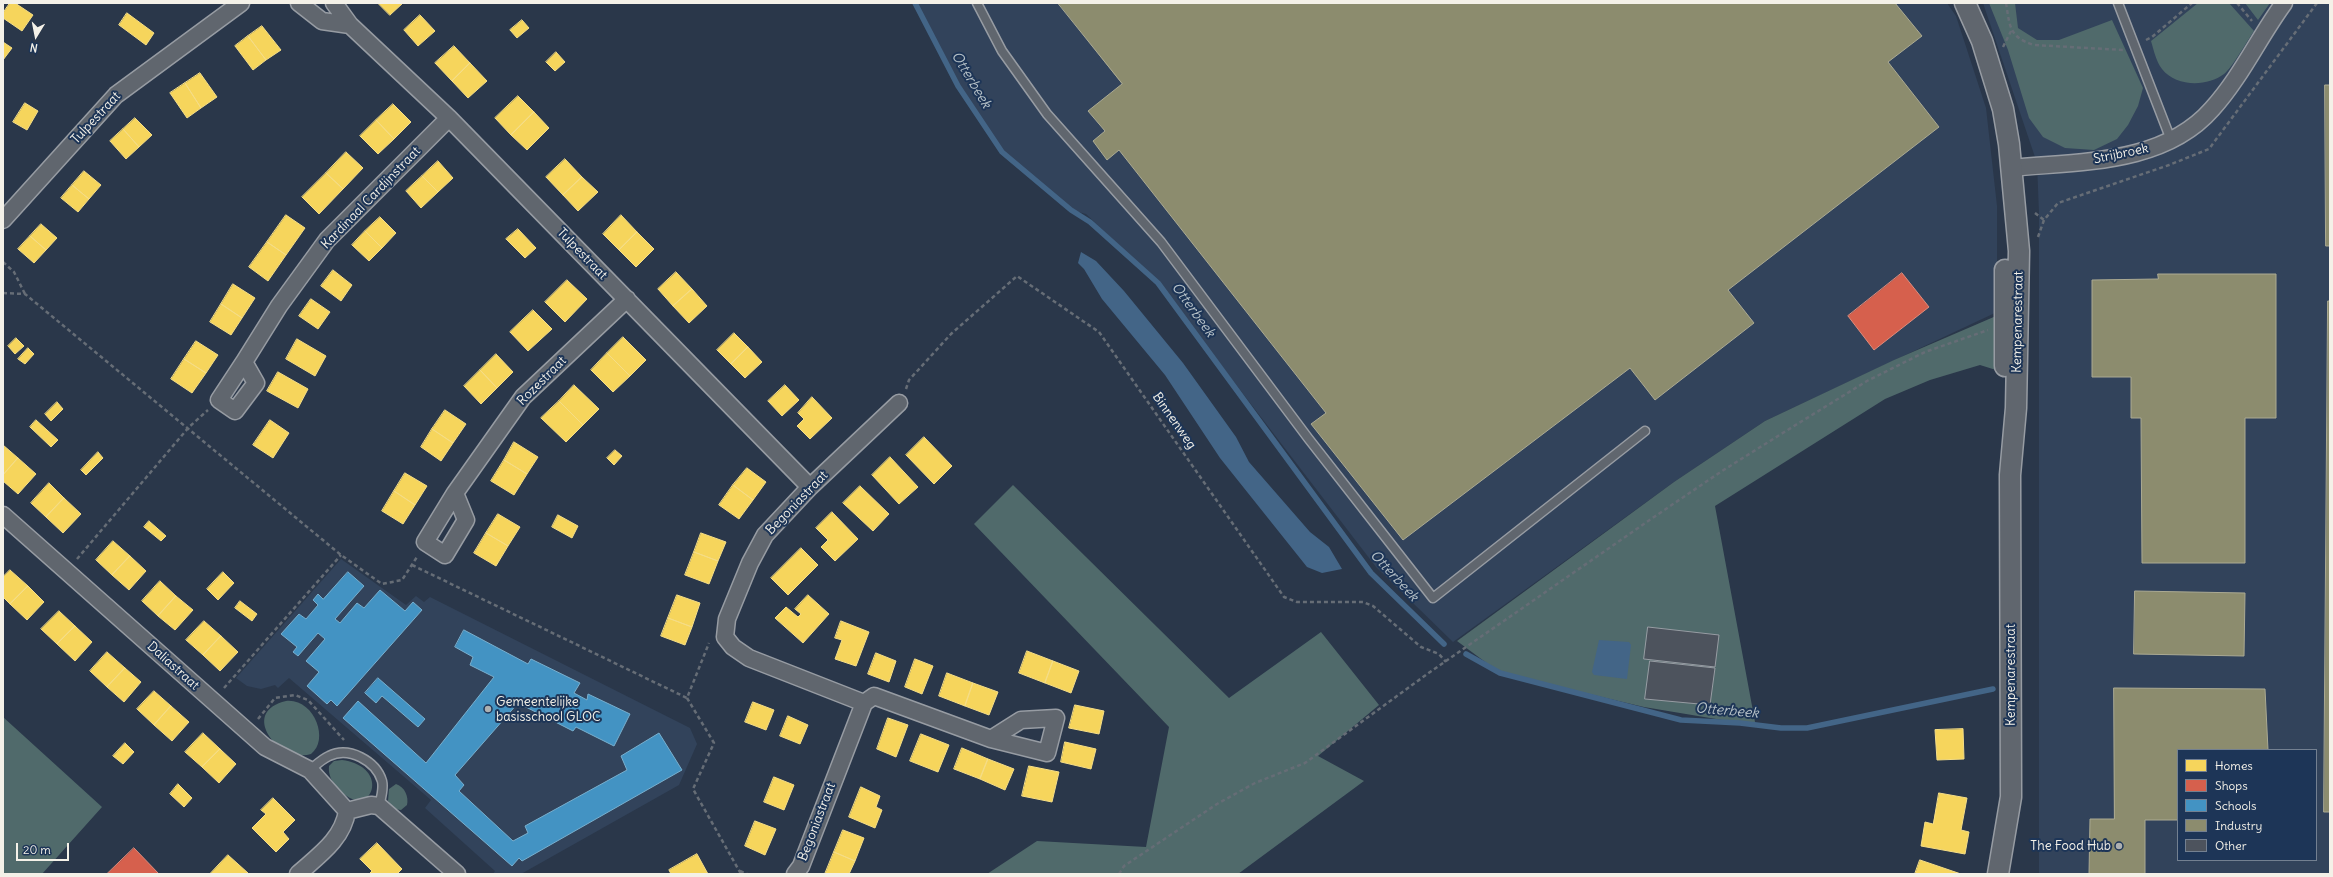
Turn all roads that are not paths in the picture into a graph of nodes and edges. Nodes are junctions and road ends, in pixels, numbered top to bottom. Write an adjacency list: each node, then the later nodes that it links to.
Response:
1 (241, 3): 12 (street, Tulpestraat)
2 (299, 3): 8 (street)
3 (334, 3): 8 (street, Tulpestraat)
4 (977, 3): 16 (lane)
5 (1965, 3): 11 (street, Kempenarestraat)
6 (2118, 3): 10 (lane)
7 (2284, 3): 10 (street, Strijbroek)
8 (350, 25): 9 (street, Tulpestraat)
9 (449, 118): 13 (street, Tulpestraat); 14 (street, Kardinaal Cardijnstraat)
10 (2171, 140): 11 (street, Strijbroek)
11 (2011, 168): 17 (street, Kempenarestraat); 17 (street, Kempenarestraat)
12 (3, 220)
13 (627, 299): 18 (street, Tulpestraat); 19 (street, Rozestraat)
14 (219, 400)
15 (899, 403): 18 (street, Begoniastraat)
16 (1645, 431)
17 (2010, 475): 29 (street, Kempenarestraat)
18 (810, 487): 21 (street, Begoniastraat)
19 (455, 493): 19 (street, Rozestraat)
20 (3, 514): 23 (street, Daliastraat)
21 (864, 703): 22 (street); 28 (street, Begoniastraat)
22 (991, 739)
23 (310, 770): 24 (lane); 25 (street, Daliastraat)
24 (379, 806): 25 (street); 27 (street)
25 (347, 811): 26 (street)
26 (298, 874)
27 (457, 874)
28 (795, 874)
29 (1998, 874)

